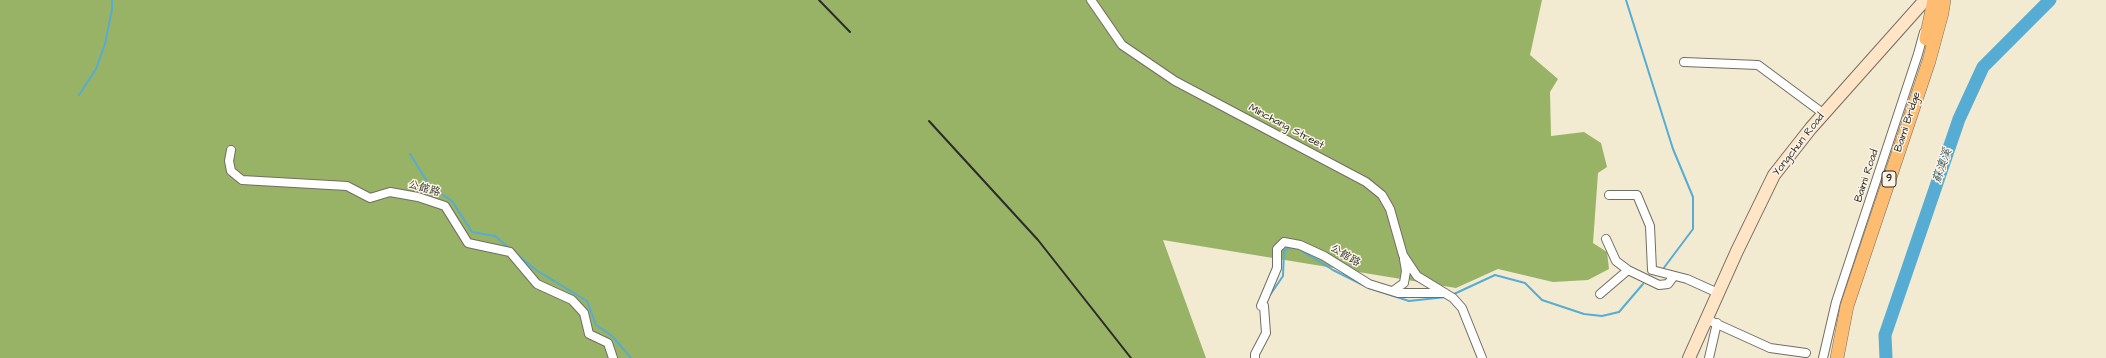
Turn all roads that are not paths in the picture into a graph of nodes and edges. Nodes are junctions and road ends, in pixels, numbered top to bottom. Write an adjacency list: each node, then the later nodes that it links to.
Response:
1 (1091, 0): 10 (street, Minchang Street)
2 (1925, 0): 6 (street, Yongchun Road)
3 (1931, 0): 24 (street, Baimi Road); 25 (main road, Baimi Bridge / 9)
4 (1944, 0): 26 (main road, Baimi Bridge / 9)
5 (1684, 62): 6 (street)
6 (1824, 114): 15 (street, Yongchun Road)
7 (231, 150): 19 (street, 公館路)
8 (1609, 194): 12 (street)
9 (1606, 239): 11 (street)
10 (1403, 255): 13 (street); 14 (street, Minchang Street)
11 (1628, 270): 12 (street); 16 (street)
12 (1674, 276): 15 (street)
13 (1394, 291): 14 (street, 公館路); 20 (street, 公館路)
14 (1445, 293): 21 (street)
15 (1718, 293): 17 (street, Yongchun Road)
16 (1600, 294)
17 (1711, 321): 18 (street); 22 (street, Yongchun Road); 23 (street)
18 (1806, 353)
19 (613, 358)
20 (1255, 358)
21 (1482, 358)
22 (1689, 358)
23 (1709, 358)
24 (1823, 358)
25 (1828, 358)
26 (1837, 358)

